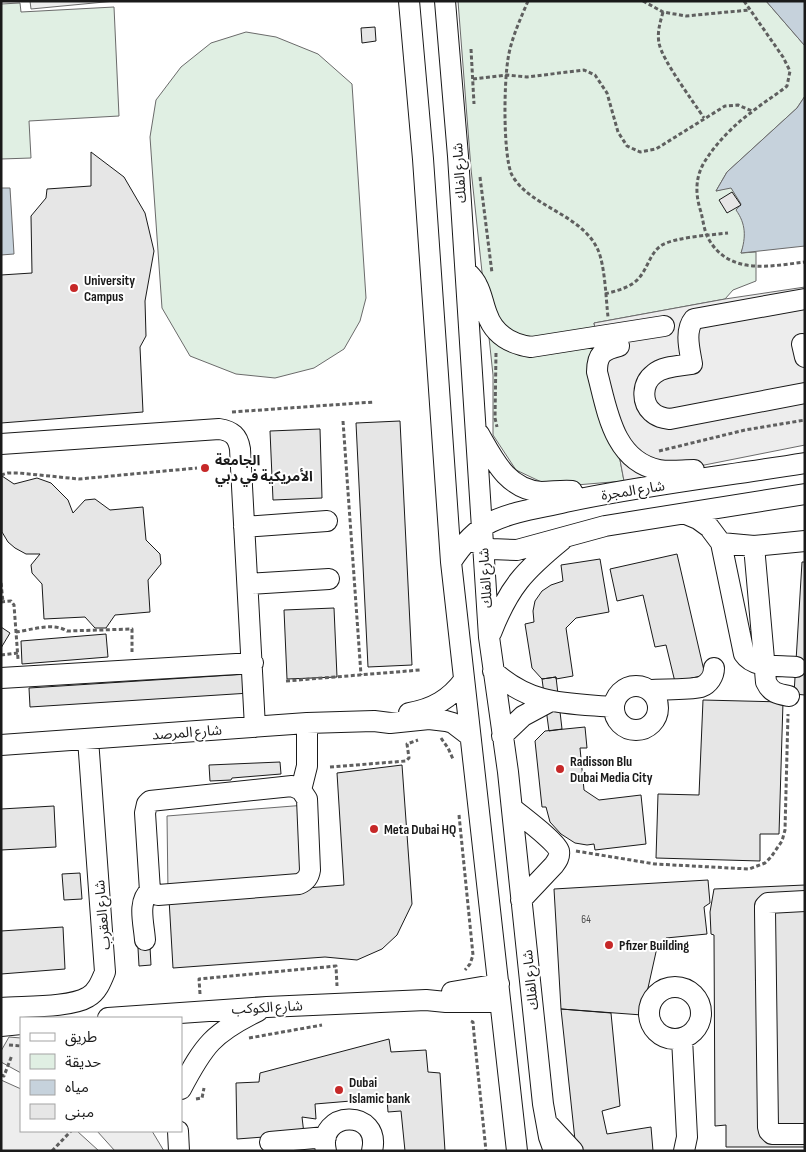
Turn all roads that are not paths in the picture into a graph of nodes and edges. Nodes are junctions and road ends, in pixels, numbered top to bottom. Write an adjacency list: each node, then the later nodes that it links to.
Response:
1 (410, 1): 18 (street)
2 (445, 1): 3 (street, شارع الفلك)
3 (466, 271): 5 (street); 9 (street, شارع الفلك)
4 (805, 299): 7 (street)
5 (664, 326)
6 (619, 346): 8 (street)
7 (805, 393)
8 (612, 428): 12 (street); 12 (street)
9 (477, 430): 15 (street); 22 (street, شارع الفلك)
10 (1, 444): 20 (street)
11 (805, 463): 13 (street, شارع المجرة)
12 (662, 470): 13 (street)
13 (730, 475): 15 (street, شارع المجرة)
14 (805, 494): 16 (street)
15 (596, 495): 22 (street, شارع المجرة)
16 (734, 504): 17 (street); 24 (street)
17 (686, 514): 21 (street); 24 (street)
18 (449, 518): 22 (street); 26 (street)
19 (327, 521): 20 (street)
20 (244, 527): 28 (street)
21 (568, 535): 22 (street); 29 (street)
22 (477, 538): 26 (street, شارع المجرة); 29 (street, شارع الفلك)
23 (805, 541): 25 (street)
24 (721, 543): 25 (street); 31 (street)
25 (754, 546): 31 (street)
26 (452, 562): 36 (street)
27 (329, 579): 28 (street)
28 (248, 584): 30 (street)
29 (489, 637): 34 (street, شارع الفلك)
30 (253, 663): 35 (street); 43 (street)
31 (764, 664): 32 (street); 38 (street)
32 (796, 667)
33 (714, 668): 37 (street)
34 (493, 671): 39 (street); 45 (street, شارع الفلك)
35 (10, 677)
36 (464, 680): 41 (street, شارع المرصد); 44 (street)
37 (649, 690): 40 (street); 40 (street)
38 (789, 696)
39 (549, 702): 40 (street); 45 (street)
40 (614, 707)
41 (374, 721): 42 (street, شارع المرصد); 44 (street, شارع المرصد)
42 (300, 724): 43 (street, شارع المرصد); 48 (street)
43 (255, 727): 46 (street, شارع المرصد)
44 (470, 736): 54 (street)
45 (502, 736): 49 (street, شارع الفلك)
46 (88, 738): 47 (street, شارع المرصد); 56 (street, شارع العقرب)
47 (1, 745)
48 (296, 788): 50 (street); 50 (street)
49 (512, 808): 51 (street, شارع الفلك); 51 (street)
50 (150, 891): 53 (street)
51 (521, 900): 63 (street, شارع الفلك)
52 (805, 900): 64 (street)
53 (145, 940)
54 (500, 993): 55 (street, شارع الكوكب); 69 (street)
55 (266, 1007): 57 (street, شارع الكوكب); 62 (street)
56 (1, 1008)
57 (165, 1016): 58 (street, شارع الكوكب)
58 (136, 1017)
59 (20, 1024): 60 (street)
60 (1, 1026)
61 (682, 1038): 67 (street)
62 (185, 1094)
63 (545, 1121): 70 (street, شارع الفلك); 71 (street)
64 (805, 1134)
65 (270, 1142): 66 (street)
66 (326, 1144): 68 (street)
67 (688, 1146)
68 (372, 1151)
69 (517, 1151)
70 (554, 1151)
71 (573, 1151)

